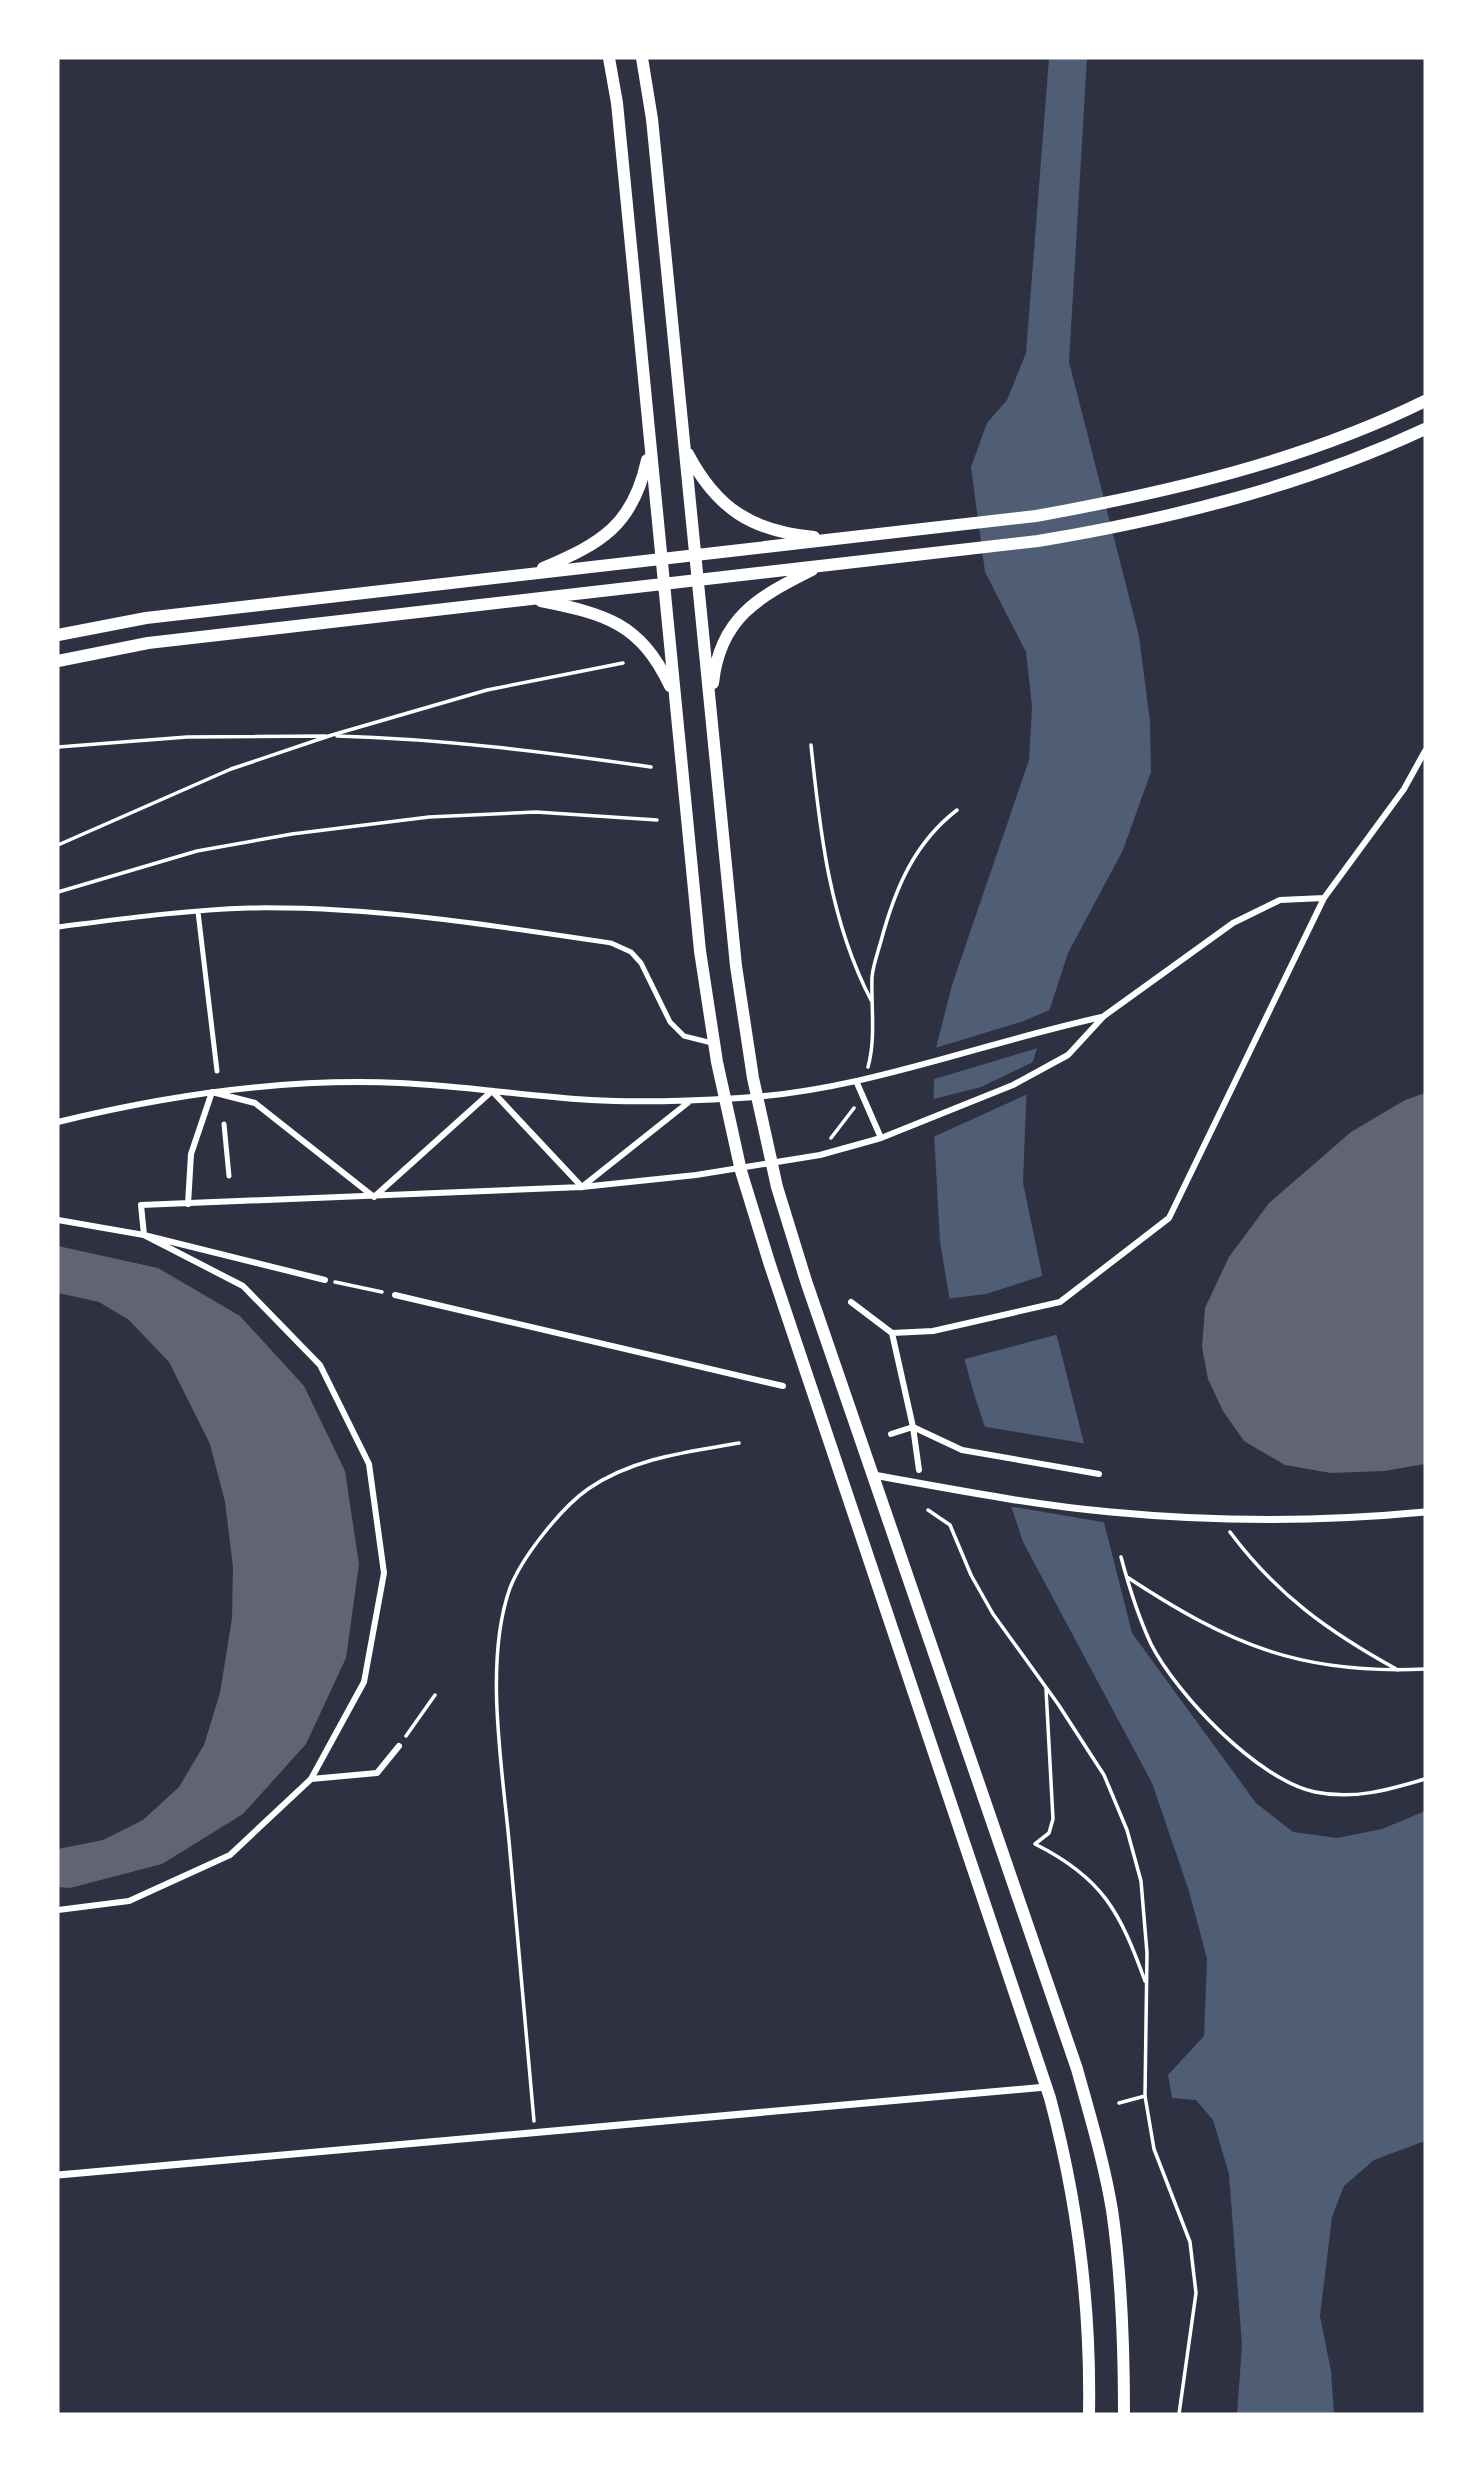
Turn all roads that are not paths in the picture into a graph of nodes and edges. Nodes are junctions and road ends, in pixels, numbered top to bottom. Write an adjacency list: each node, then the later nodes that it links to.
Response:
1 (609, 58): 5 (street)
2 (642, 58): 6 (street)
3 (1425, 401): 7 (street)
4 (1425, 429): 10 (street)
5 (650, 446): 9 (street); 11 (street)
6 (685, 447): 7 (street); 8 (street)
7 (839, 539): 8 (street)
8 (695, 555): 9 (street); 12 (street)
9 (661, 558): 11 (street); 13 (street)
10 (820, 566): 12 (street); 18 (street)
11 (530, 573): 15 (street)
12 (698, 580): 13 (street); 18 (street)
13 (664, 584): 14 (street); 17 (street)
14 (531, 599): 16 (street); 17 (street)
15 (58, 635)
16 (58, 661)
17 (675, 695): 24 (street)
18 (710, 708): 48 (street)
19 (1425, 751): 20 (street)
20 (1324, 898): 23 (street); 42 (street)
21 (198, 912): 22 (lane); 24 (lane); 25 (lane)
22 (58, 928)
23 (1104, 1016): 26 (street); 32 (street)
24 (715, 1043): 53 (street)
25 (217, 1071)
26 (857, 1083): 29 (street); 32 (street)
27 (492, 1091): 28 (street); 29 (street); 34 (street); 35 (street)
28 (212, 1092): 30 (street); 35 (street); 36 (street)
29 (692, 1100): 34 (street)
30 (58, 1122)
31 (224, 1124): 33 (lane)
32 (881, 1138): 34 (street)
33 (229, 1176)
34 (582, 1187): 35 (street)
35 (374, 1197): 36 (street)
36 (188, 1204): 38 (street)
37 (58, 1220): 38 (street)
38 (144, 1236): 39 (street); 51 (street)
39 (325, 1280)
40 (395, 1295): 43 (street)
41 (851, 1303): 42 (street)
42 (891, 1333): 44 (street)
43 (783, 1386)
44 (913, 1427): 45 (street); 46 (street); 47 (street)
45 (891, 1434)
46 (919, 1470)
47 (1099, 1474)
48 (873, 1475): 49 (street); 56 (street)
49 (1425, 1512)
50 (399, 1746): 51 (street)
51 (311, 1779): 52 (street)
52 (58, 1910)
53 (1046, 2087): 54 (street); 55 (street)
54 (58, 2175)
55 (1089, 2414)
56 (1124, 2414)

